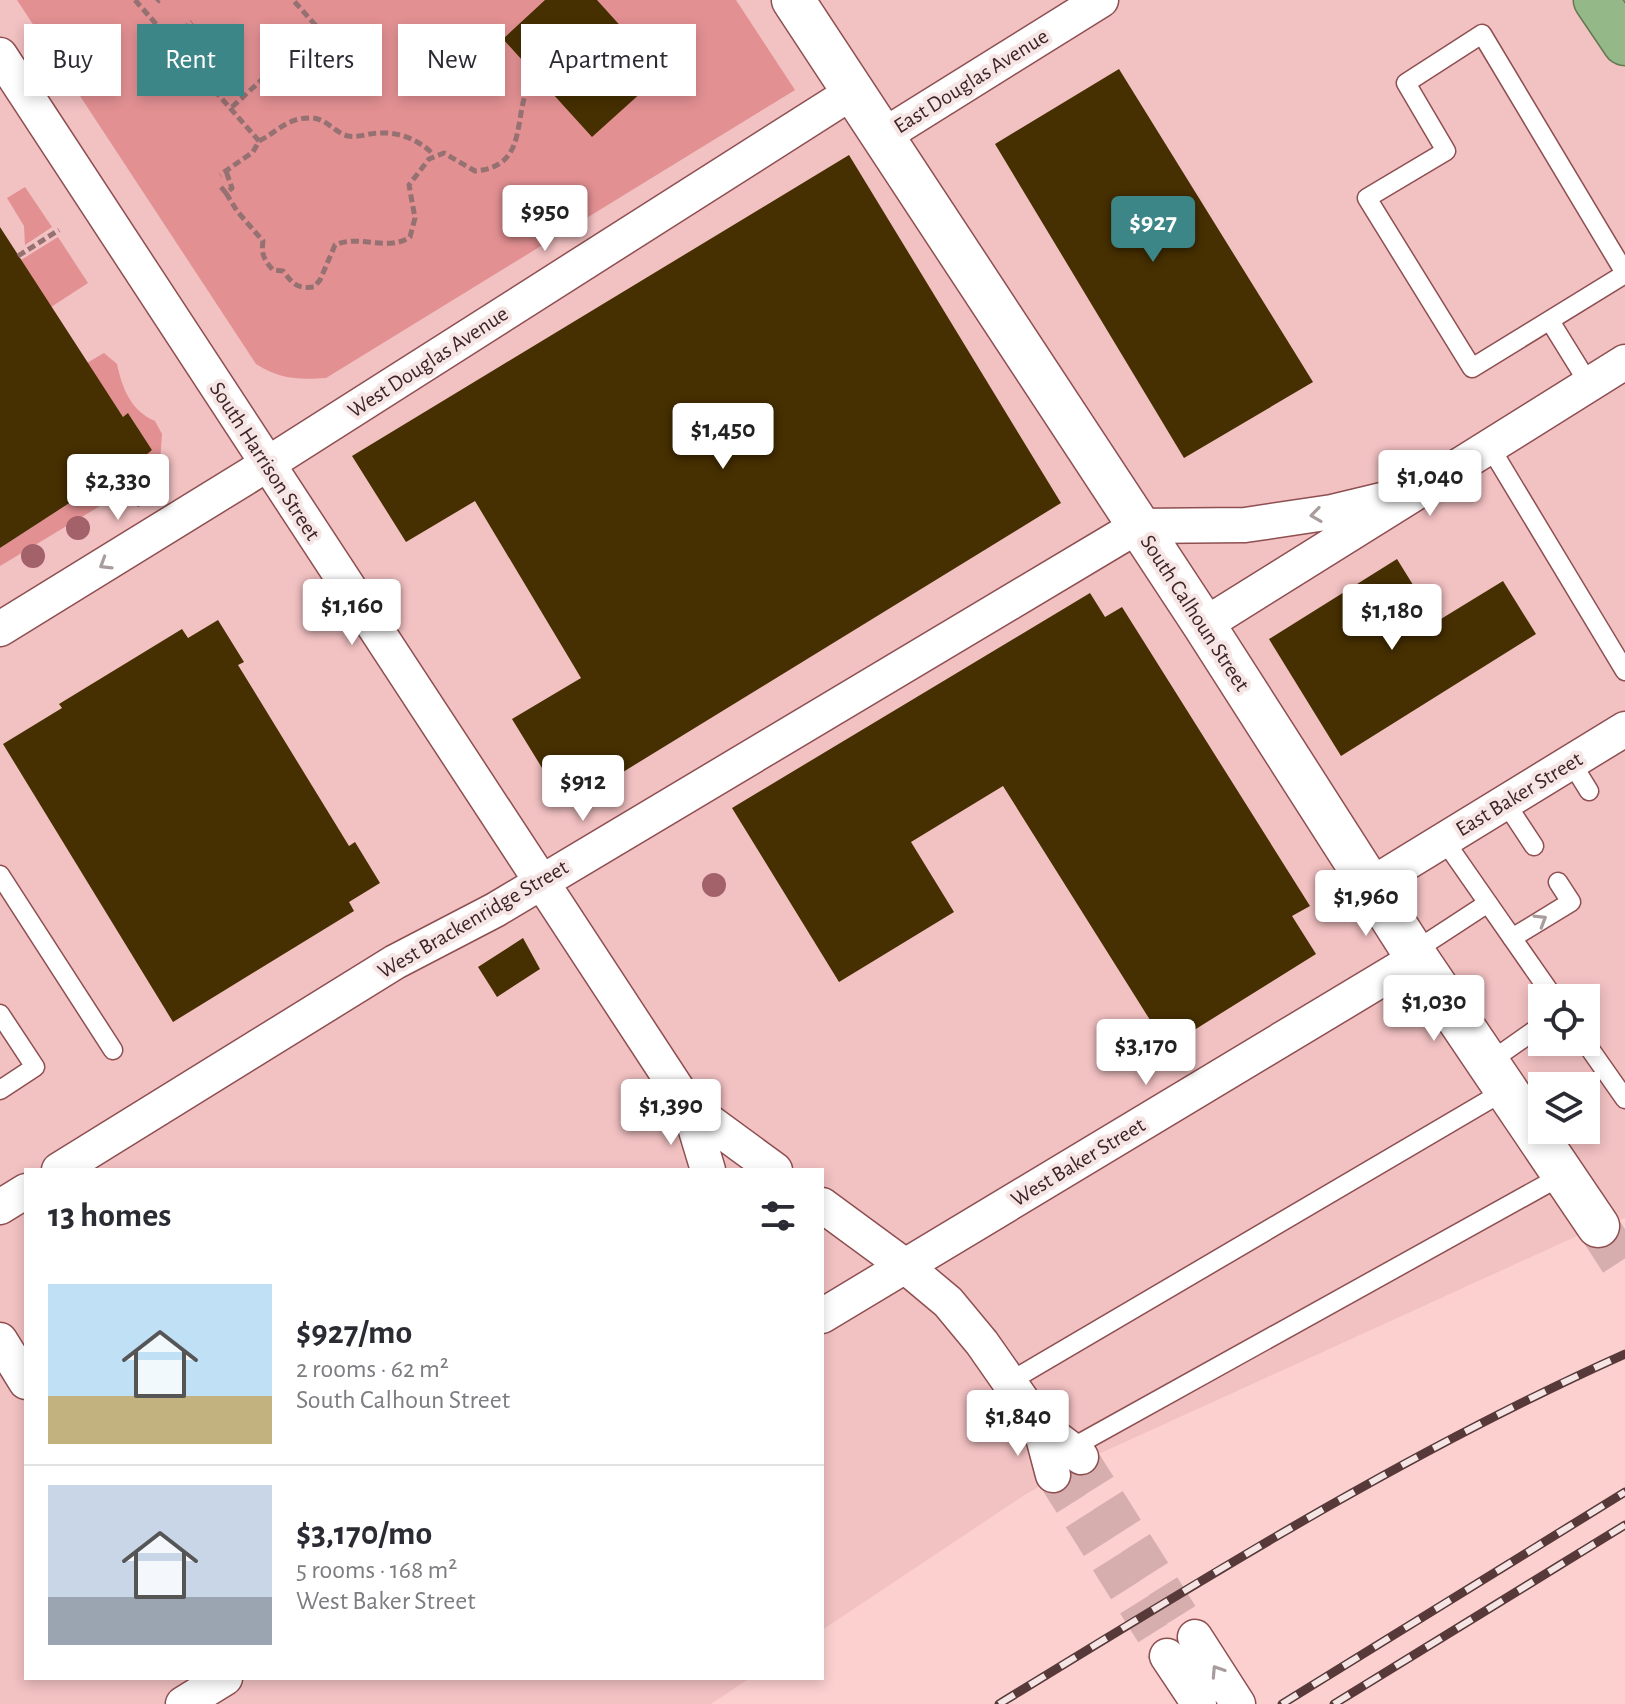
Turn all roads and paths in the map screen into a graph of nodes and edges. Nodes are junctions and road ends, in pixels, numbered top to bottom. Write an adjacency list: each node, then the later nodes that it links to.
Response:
1 (135, 0): 10 (path)
2 (293, 0): 10 (path)
3 (793, 0): 8 (street, South Calhoun Street)
4 (1101, 0): 11 (street, East Douglas Avenue)
5 (192, 22): 6 (path)
6 (190, 24)
7 (0, 55): 23 (street, South Harrison Street)
8 (854, 91): 11 (street, South Calhoun Street); 23 (street, West Douglas Avenue)
9 (526, 96): 13 (path)
10 (232, 107): 12 (path)
11 (883, 136): 27 (street, South Calhoun Street)
12 (259, 141): 13 (path); 15 (path)
13 (434, 155): 15 (path)
14 (221, 187): 15 (path)
15 (226, 193)
16 (59, 230): 17 (path)
17 (18, 256)
18 (1625, 274): 19 (lane); 19 (lane)
19 (1550, 321): 21 (lane)
20 (1625, 362): 21 (street)
21 (1589, 384): 22 (street)
22 (1490, 447): 25 (street); 30 (lane)
23 (266, 465): 29 (street, West Douglas Avenue, one-way to 29); 38 (street, South Harrison Street)
24 (126, 484): 26 (path)
25 (1419, 491): 27 (street, one-way to 27); 28 (street)
26 (141, 507)
27 (1138, 526): 28 (street, South Calhoun Street); 38 (street, West Brackenridge Street)
28 (1204, 625): 40 (street, South Calhoun Street)
29 (0, 629)
30 (1625, 671)
31 (1622, 738): 32 (street, East Baker Street)
32 (1571, 762): 33 (lane); 34 (street, East Baker Street)
33 (1589, 791)
34 (1505, 802): 35 (street, East Baker Street); 36 (lane)
35 (1444, 840): 40 (street, East Baker Street); 41 (lane)
36 (1534, 846)
37 (0, 875): 47 (lane)
38 (541, 881): 52 (street, South Harrison Street); 53 (street, West Brackenridge Street)
39 (1558, 882): 42 (lane, one-way to 39)
40 (1372, 884): 43 (street, South Calhoun Street)
41 (1488, 903): 42 (lane); 43 (lane)
42 (1512, 938): 44 (lane)
43 (1415, 955): 49 (street, South Calhoun Street); 61 (street, West Baker Street)
44 (1544, 984)
45 (0, 1014): 50 (lane)
46 (1528, 1041): 49 (lane)
47 (113, 1050)
48 (1595, 1056): 51 (lane)
49 (1497, 1077): 56 (street, South Calhoun Street); 65 (lane)
50 (0, 1090)
51 (1625, 1099)
52 (689, 1107): 54 (street, South Harrison Street); 55 (street, South Harrison Street)
53 (62, 1168)
54 (707, 1168)
55 (772, 1168)
56 (1563, 1175): 60 (street, South Calhoun Street); 66 (lane)
57 (24, 1192): 59 (street)
58 (824, 1206): 61 (street)
59 (0, 1207)
60 (1598, 1226)
61 (905, 1266): 62 (street, West Baker Street); 65 (street)
62 (824, 1315)
63 (0, 1340): 64 (street)
64 (24, 1379)
65 (1009, 1382): 66 (street)
66 (1063, 1460)
67 (218, 1680): 68 (street)
68 (183, 1704)
69 (1199, 1704): 70 (street, one-way to 69)
70 (1238, 1704)

